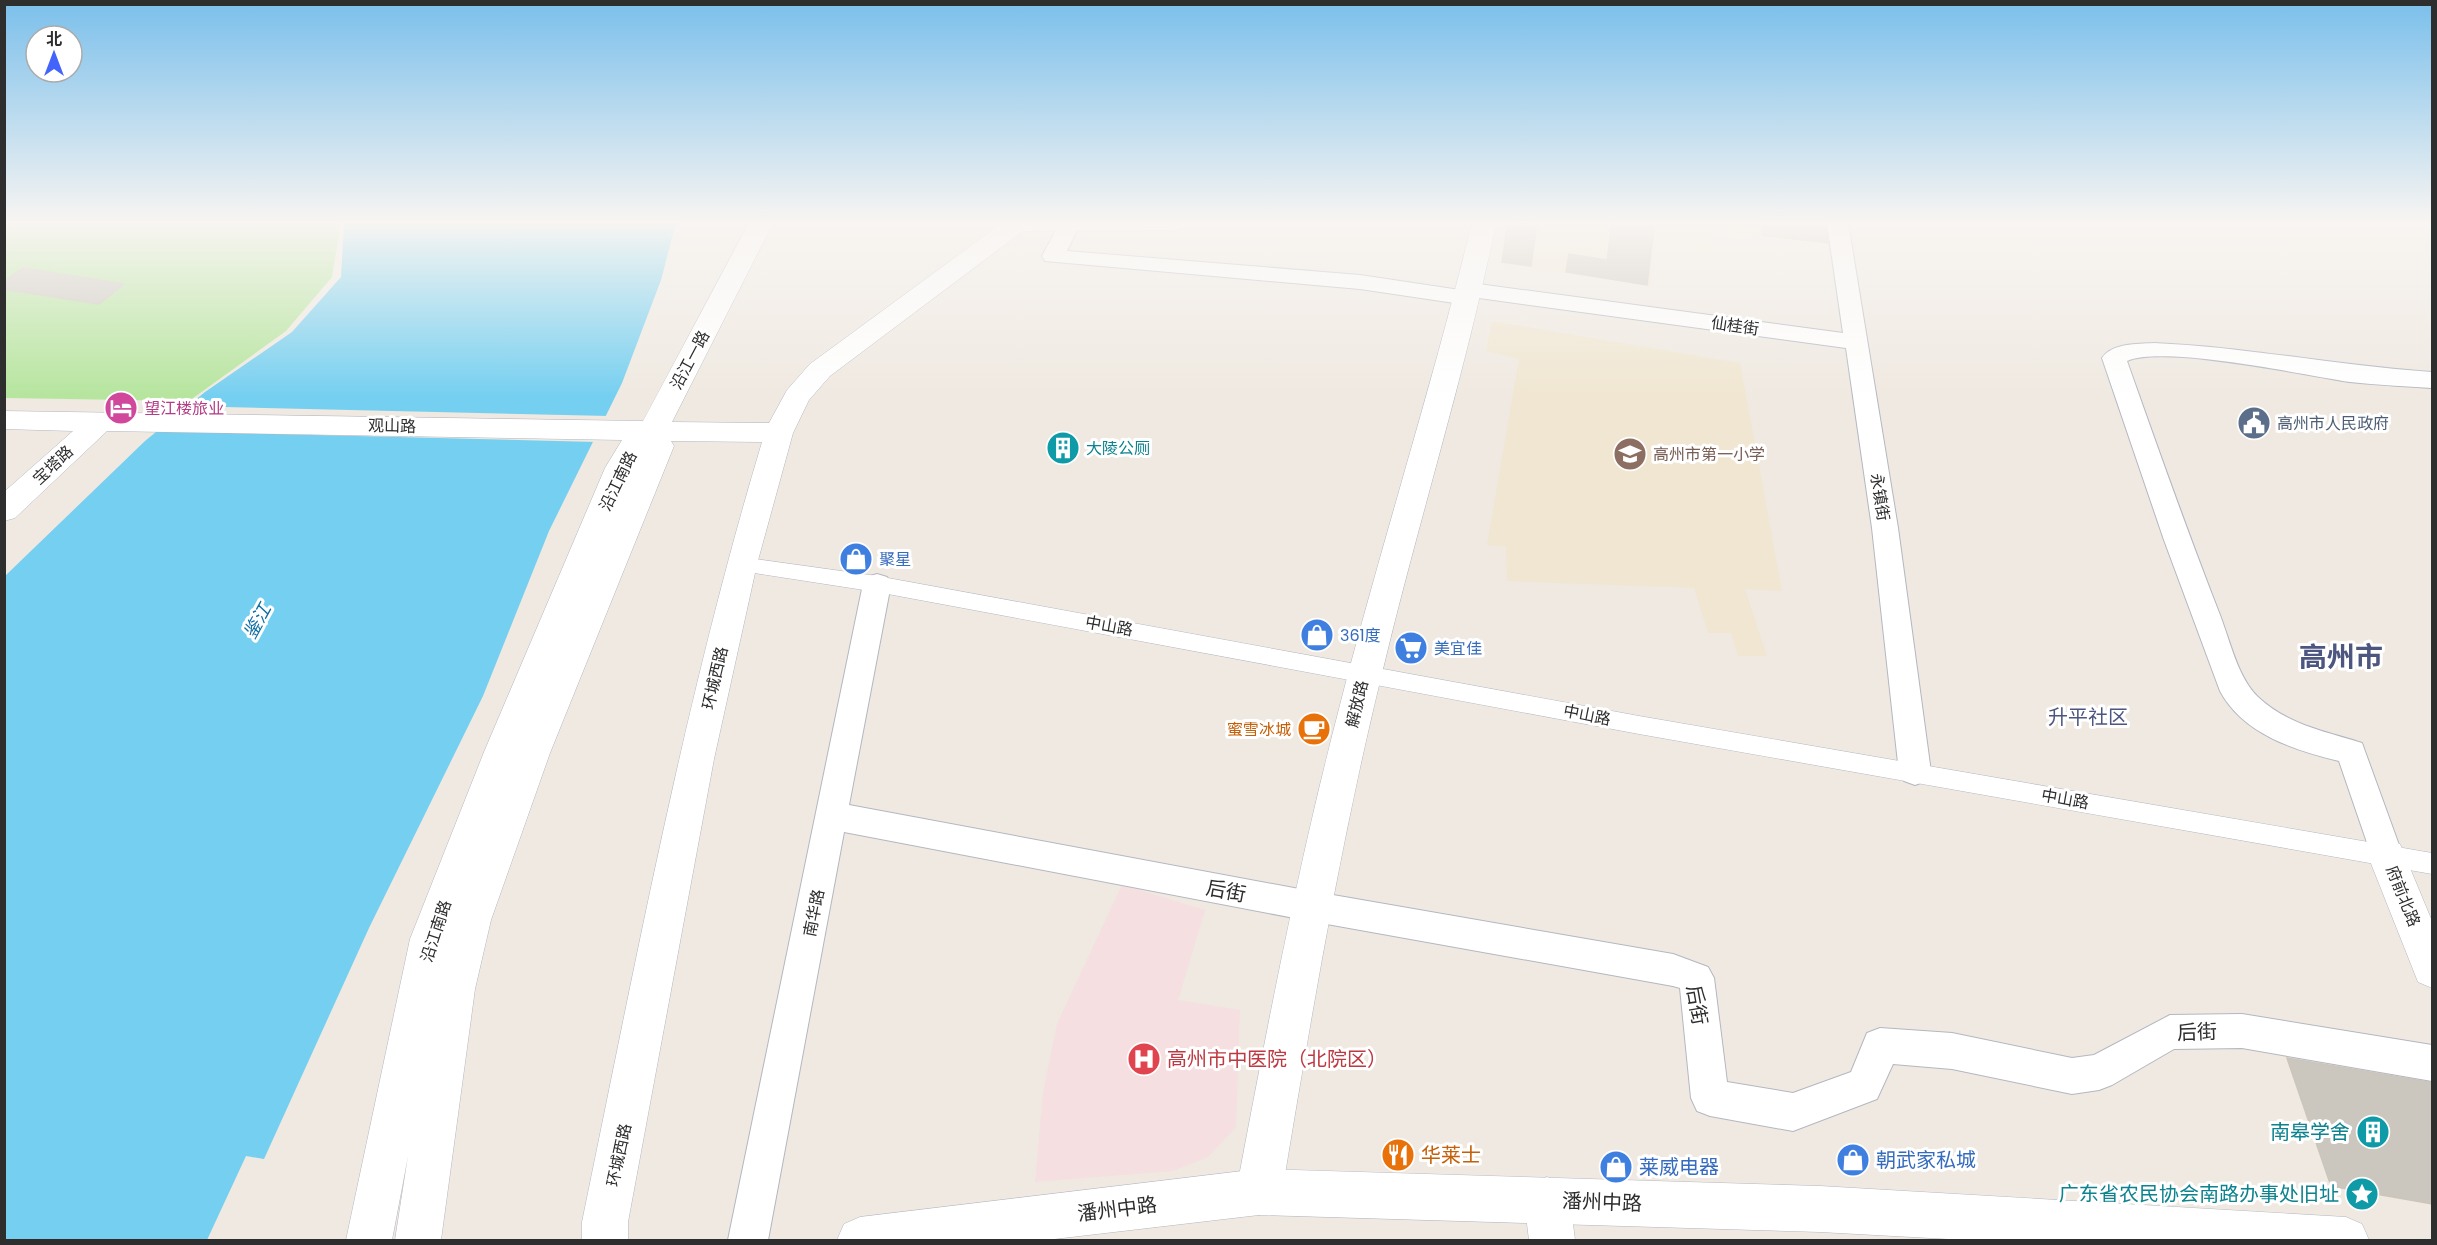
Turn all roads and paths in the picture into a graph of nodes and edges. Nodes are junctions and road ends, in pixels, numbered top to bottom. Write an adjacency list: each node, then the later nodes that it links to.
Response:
1 (726, 281): 11 (street, 沿江一路)
2 (940, 281): 12 (street, 环城西路)
3 (1349, 281): 6 (street, 仙桂街)
4 (1472, 281): 6 (street, 解放路)
5 (1847, 281): 7 (street, 永镇街)
6 (1469, 294): 7 (street, 仙桂街); 16 (street, 解放路)
7 (1856, 342): 17 (street, 永镇街)
8 (2433, 380): 19 (street)
9 (4, 420): 10 (street, 观山路)
10 (101, 421): 11 (street, 观山路); 13 (street, 宝塔路)
11 (635, 432): 12 (street, 观山路); 26 (street, 沿江南路); 27 (street, 沿江南路)
12 (778, 433): 14 (street, 环城西路)
13 (4, 510)
14 (741, 564): 15 (street, 中山路); 28 (street, 环城西路)
15 (877, 584): 16 (street, 中山路); 18 (street, 南华路)
16 (1365, 673): 17 (street, 中山路); 21 (street, 解放路)
17 (1915, 772): 19 (street, 中山路)
18 (833, 816): 21 (street, 后街); 29 (street, 南华路)
19 (2387, 856): 20 (street, 中山路); 22 (street, 府前北路)
20 (2433, 864)
21 (1310, 906): 23 (street, 后街); 24 (street, 解放路)
22 (2433, 969)
23 (2433, 1063)
24 (1259, 1192): 25 (street, 潘州中路); 30 (street, 潘州中路)
25 (1550, 1220): 31 (street, 潘州中路)
26 (369, 1240)
27 (418, 1240)
28 (605, 1240)
29 (748, 1240)
30 (860, 1240)
31 (2346, 1240)

